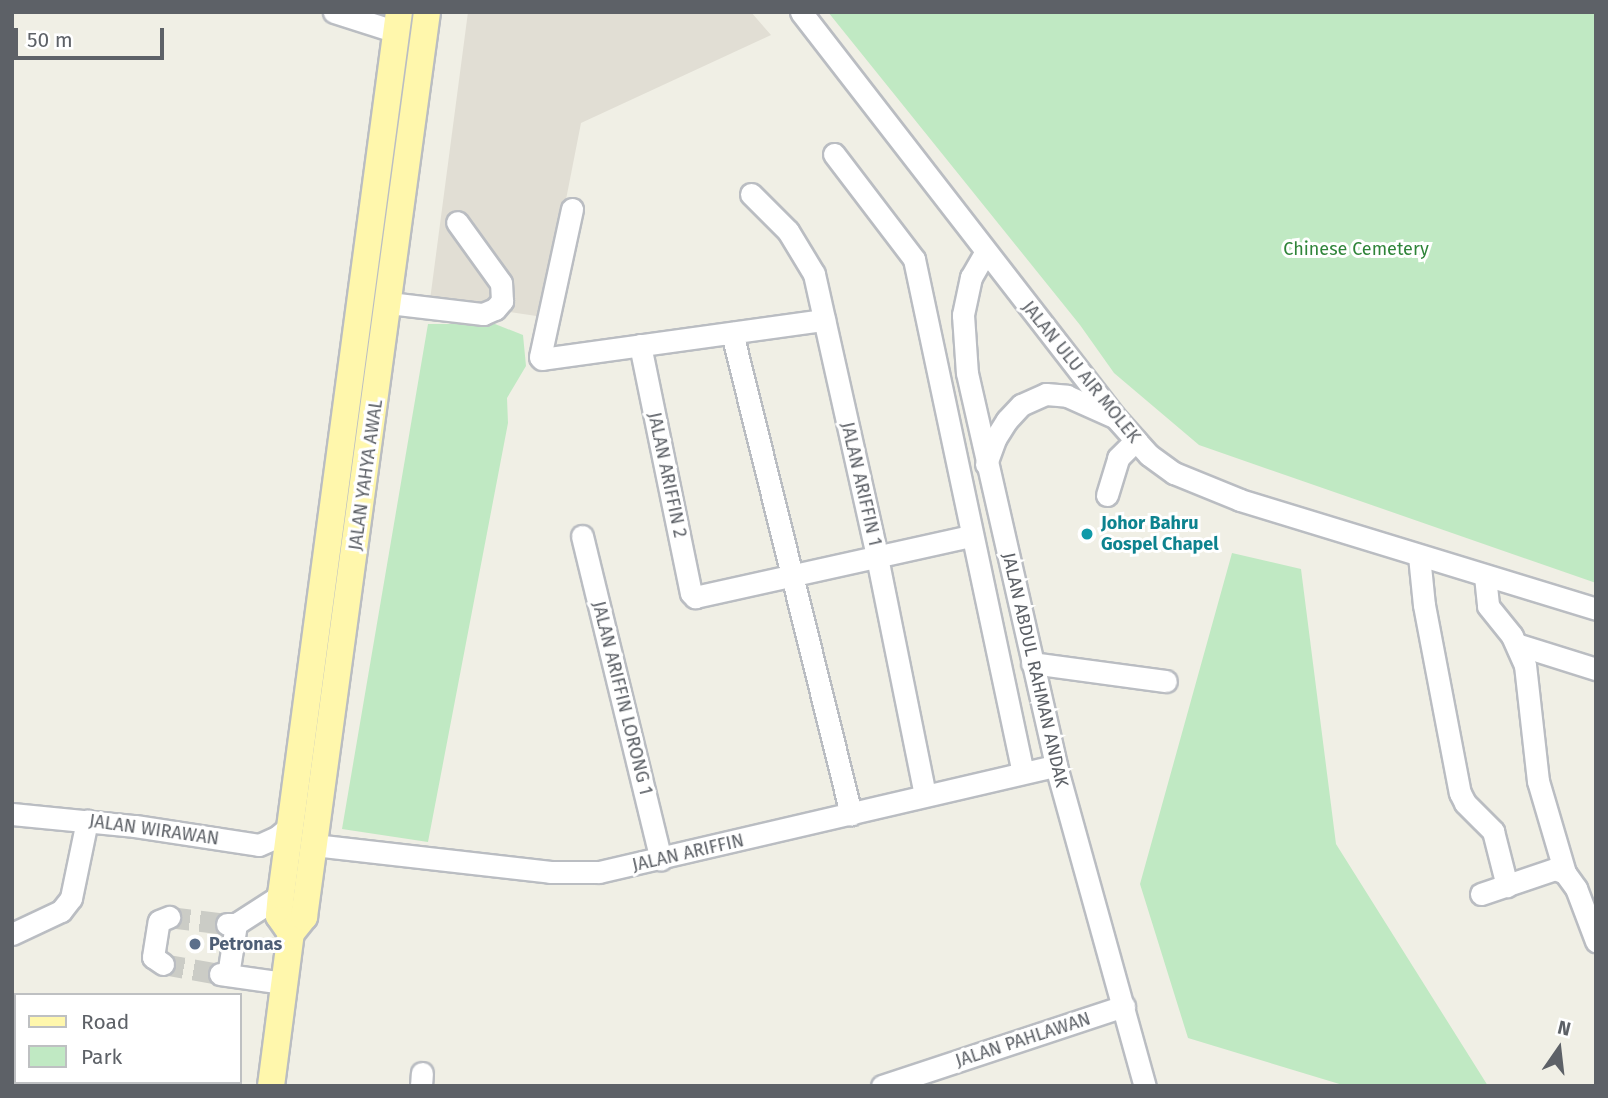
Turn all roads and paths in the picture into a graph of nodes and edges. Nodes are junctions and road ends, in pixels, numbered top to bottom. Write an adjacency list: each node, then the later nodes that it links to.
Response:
1 (427, 12): 10 (main road, JALAN YAHYA AWAL)
2 (801, 12): 9 (street, JALAN ULU AIR MOLEK)
3 (339, 13): 4 (street)
4 (382, 20): 35 (main road, JALAN YAHYA AWAL)
5 (834, 154): 19 (street)
6 (751, 194): 11 (street, JALAN ARIFFIN 1)
7 (572, 209): 13 (street)
8 (457, 222): 10 (street)
9 (985, 253): 14 (street, JALAN ULU AIR MOLEK); 16 (street, JALAN ABDUL RAHMAN ANDAK)
10 (389, 303): 37 (main road, JALAN YAHYA AWAL)
11 (824, 320): 12 (street); 21 (street, JALAN ARIFFIN 1)
12 (732, 333): 13 (street); 22 (street)
13 (640, 345): 22 (street, JALAN ARIFFIN 2)
14 (1114, 416): 15 (street, JALAN ULU AIR MOLEK); 16 (street)
15 (1136, 440): 17 (street); 20 (street, JALAN ULU AIR MOLEK)
16 (986, 464): 26 (street, JALAN ABDUL RAHMAN ANDAK)
17 (1107, 495)
18 (582, 536): 38 (street, JALAN ARIFFIN LORONG 1)
19 (971, 536): 21 (street); 30 (street)
20 (1419, 556): 23 (street, JALAN ULU AIR MOLEK); 40 (street)
21 (877, 557): 22 (street); 31 (street, JALAN ARIFFIN 1)
22 (792, 576): 33 (street)
23 (1485, 576): 24 (street, JALAN ULU AIR MOLEK); 25 (street)
24 (1596, 609)
25 (1516, 644): 27 (street); 39 (street)
26 (1032, 663): 28 (street); 29 (street, JALAN ABDUL RAHMAN ANDAK)
27 (1596, 669)
28 (1166, 681)
29 (1056, 766): 30 (street, JALAN ARIFFIN); 49 (street, JALAN ABDUL RAHMAN ANDAK)
30 (1023, 773): 31 (street, JALAN ARIFFIN)
31 (925, 795): 33 (street, JALAN ARIFFIN)
32 (12, 814): 34 (street, JALAN WIRAWAN)
33 (850, 814): 38 (street, JALAN ARIFFIN)
34 (87, 821): 36 (street, JALAN WIRAWAN); 45 (street)
35 (290, 826): 36 (street); 41 (main road, JALAN YAHYA AWAL)
36 (259, 845): 41 (street)
37 (314, 845): 38 (street, JALAN ARIFFIN); 44 (main road, JALAN YAHYA AWAL)
38 (661, 860)
39 (1565, 873): 40 (street); 46 (street)
40 (1507, 886): 42 (street)
41 (282, 888): 44 (main road, JALAN YAHYA AWAL); 48 (street)
42 (1481, 894)
43 (169, 917): 47 (street)
44 (291, 933): 48 (main road, JALAN YAHYA AWAL)
45 (12, 934)
46 (1596, 941)
47 (163, 964)
48 (283, 983): 50 (main road, JALAN YAHYA AWAL)
49 (1124, 1006): 51 (street, JALAN PAHLAWAN); 52 (street, JALAN ABDUL RAHMAN ANDAK)
50 (271, 1086)
51 (882, 1086)
52 (1144, 1086)

